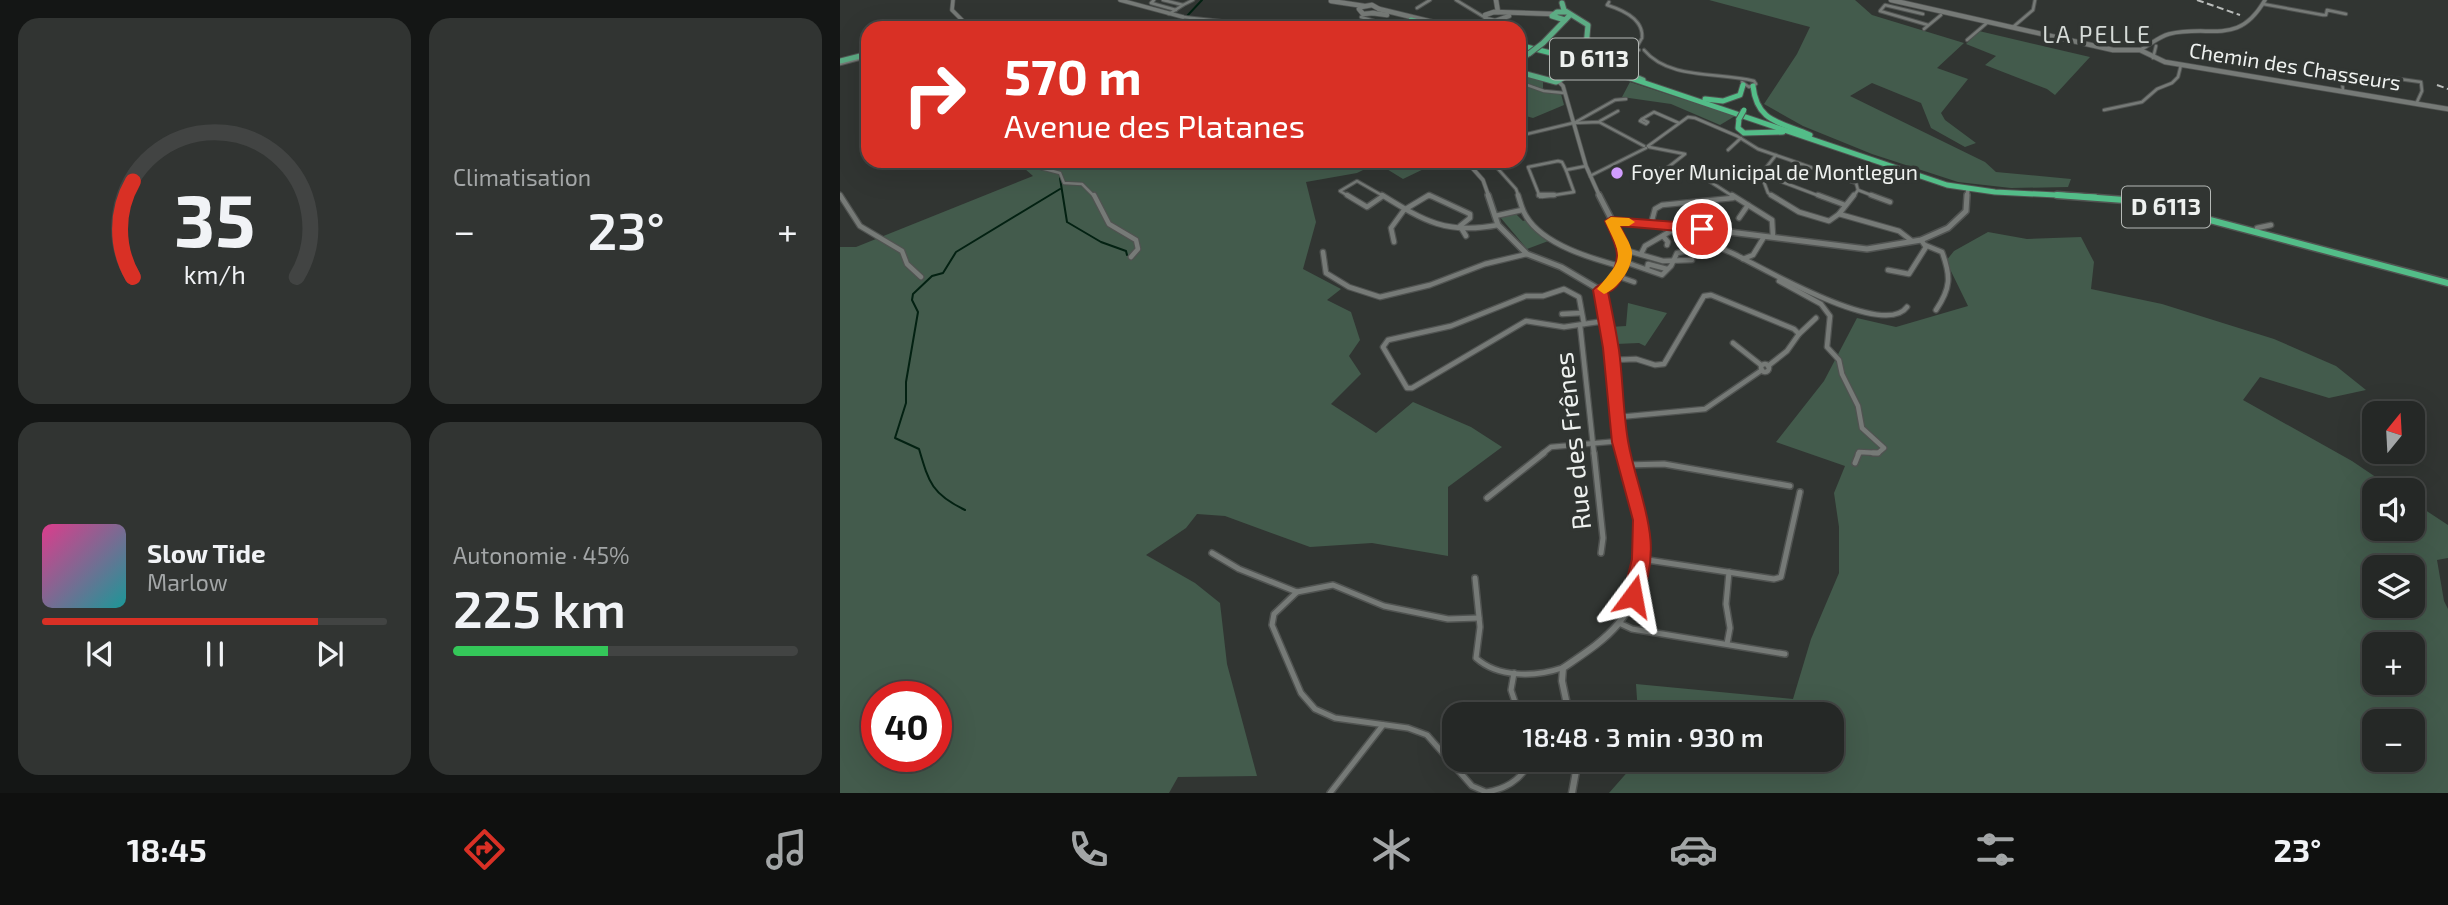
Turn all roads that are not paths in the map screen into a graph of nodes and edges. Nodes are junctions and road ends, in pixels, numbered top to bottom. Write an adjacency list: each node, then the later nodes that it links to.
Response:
1 (953, 0): 35 (street)
2 (1120, 0): 22 (street)
3 (1154, 0): 18 (street)
4 (1163, 0): 15 (street)
5 (1191, 0): 15 (street)
6 (1330, 0): 19 (main road)
7 (1430, 0): 17 (street)
8 (1456, 0): 28 (street)
9 (1496, 0): 21 (main road)
10 (1891, 0): 26 (main road)
11 (2035, 0): 43 (street)
12 (1562, 1): 24 (main road, D 6113); 29 (main road, D 6113)
13 (2264, 2): 27 (street); 49 (street)
14 (1611, 3): 61 (street)
15 (1183, 5): 18 (street)
16 (1378, 7): 19 (main road); 23 (main road); 40 (main road)
17 (1417, 8)
18 (1176, 10): 22 (street)
19 (1362, 10): 23 (main road); 37 (street)
20 (1917, 12): 25 (street); 34 (street); 34 (street)
21 (1499, 13): 28 (main road); 29 (main road); 32 (main road)
22 (1169, 14): 30 (street)
23 (1369, 14): 31 (main road)
24 (1568, 14): 29 (main road); 33 (main road); 60 (main road, D 6113)
25 (1923, 14)
26 (1940, 14): 34 (street); 42 (main road)
27 (2346, 14)
28 (1487, 15): 32 (main road); 41 (main road)
29 (1555, 16): 33 (main road); 44 (main road, D 6113)
30 (1186, 17): 36 (street)
31 (1411, 20): 38 (main road); 39 (main road)
32 (1495, 20)
33 (1565, 20): 44 (main road, D 6113)
34 (1911, 20)
35 (962, 21)
36 (1214, 21)
37 (1376, 21)
38 (1415, 21)
39 (1416, 21)
40 (1424, 21)
41 (1486, 21)
42 (1988, 22): 43 (main road); 45 (street)
43 (2013, 27): 49 (main road)
44 (1557, 29): 51 (main road, D 6113, bridge)
45 (1967, 40)
46 (1526, 44): 60 (highway, D 6113)
47 (1526, 44): 50 (highway, D 6113)
48 (2156, 46): 53 (street)
49 (2140, 50): 53 (main road, Chemin des Chasseurs)
50 (1559, 55): 59 (main road, D 6113); 63 (highway, D 6113)
51 (1526, 56)
52 (861, 57): 54 (main road)
53 (2152, 58): 55 (main road, Chemin des Chasseurs)
54 (840, 62)
55 (2180, 65): 65 (main road, Chemin des Chasseurs); 72 (street)
56 (1526, 73): 59 (main road, D 6113)
57 (2352, 73): 65 (street)
58 (2378, 76): 69 (street)
59 (1557, 79): 63 (main road, D 6113); 66 (street)
60 (1647, 82): 67 (highway, D 6113)
61 (1744, 84): 64 (highway); 64 (street); 67 (highway)
62 (1526, 85): 66 (street)
63 (1659, 88): 70 (highway, D 6113)
64 (1753, 90): 79 (highway, bridge); 81 (highway)
65 (2343, 91): 69 (main road, Chemin des Chasseurs)
66 (1564, 93): 76 (street)
67 (1687, 95): 81 (highway, D 6113)
68 (1626, 99): 76 (street)
69 (2417, 102): 71 (main road, Chemin des Chasseurs)
70 (1718, 108): 79 (highway); 85 (highway, D 6113)
71 (2448, 109)
72 (2104, 110)
73 (1618, 111): 75 (street)
74 (1642, 119): 77 (street)
75 (1599, 122): 76 (street); 82 (street)
76 (1573, 123): 78 (street); 86 (street)
77 (1680, 123): 80 (street); 82 (street)
78 (1526, 134)
79 (1754, 134): 85 (highway)
80 (1741, 138): 83 (street); 84 (street)
81 (1817, 138): 112 (highway, D 6113)
82 (1647, 147): 90 (street); 93 (street)
83 (1728, 150)
84 (1776, 155): 92 (street); 96 (street)
85 (1880, 162): 95 (highway, D 6113)
86 (1586, 166): 91 (street); 93 (street)
87 (1040, 168): 129 (street)
88 (1472, 168): 106 (street)
89 (1497, 168): 104 (street)
90 (1659, 169)
91 (1566, 170): 91 (street)
92 (1761, 174): 102 (street); 105 (street)
93 (1590, 176): 108 (street)
94 (1706, 179): 99 (street)
95 (1968, 189): 119 (street); 138 (highway, D 6113)
96 (1858, 190): 100 (street); 102 (street)
97 (840, 194): 136 (street)
98 (1383, 196): 98 (street); 103 (street)
99 (1733, 198): 101 (street); 109 (street)
100 (1891, 202)
101 (1748, 205): 107 (street); 118 (street)
102 (1845, 205): 105 (street)
103 (1404, 210): 113 (street); 113 (street); 120 (street)
104 (1522, 211): 106 (street); 133 (street)
105 (1839, 214): 121 (street)
106 (1494, 216): 110 (street)
107 (1739, 218)
108 (1611, 221): 109 (street); 125 (street)
109 (1650, 224): 114 (street); 117 (street)
110 (1498, 225): 113 (street); 127 (street)
111 (2271, 225): 112 (street)
112 (2258, 228): 138 (highway, D 6113)
113 (1462, 229): 115 (street)
114 (1671, 231): 116 (street); 124 (street)
115 (1466, 236)
116 (1663, 236): 123 (street); 128 (street)
117 (1765, 237): 118 (street); 131 (street)
118 (1773, 237): 121 (street)
119 (1921, 240): 121 (street); 122 (street)
120 (1394, 242)
121 (1913, 242)
122 (1925, 245): 134 (street); 142 (street)
123 (1667, 246)
124 (1710, 247): 131 (street); 132 (street)
125 (1625, 250): 128 (street); 133 (street)
126 (1323, 252): 127 (street)
127 (1527, 254): 140 (street)
128 (1641, 254): 132 (street)
129 (1131, 257)
130 (1692, 260): 132 (street)
131 (1743, 260): 137 (street)
132 (1673, 263): 133 (street)
133 (1624, 265): 135 (street)
134 (1888, 270)
135 (1617, 276): 139 (street); 140 (street)
136 (921, 277)
137 (1774, 277): 141 (street); 155 (street)
138 (2448, 281)
139 (1634, 282)
140 (1600, 290): 146 (street)
141 (1907, 307)
142 (1936, 310)
143 (1581, 313): 144 (street); 147 (street, Rue des Frênes); 147 (street)
144 (1562, 314)
145 (1816, 318): 148 (street)
146 (1605, 321): 147 (street); 150 (street)
147 (1582, 325): 154 (street, Rue des Frênes)
148 (1800, 334): 150 (street); 151 (street)
149 (1733, 343): 151 (street)
150 (1612, 360): 152 (street)
151 (1762, 368): 152 (street)
152 (1618, 417): 153 (street)
153 (1620, 442): 154 (street); 156 (street)
154 (1591, 444): 159 (street); 161 (street, Rue des Frênes)
155 (1855, 463)
156 (1625, 465): 157 (street); 162 (street)
157 (1790, 485)
158 (1800, 492): 163 (street)
159 (1487, 498)
160 (1212, 553): 165 (street)
161 (1601, 553)
162 (1641, 559): 163 (street); 167 (street)
163 (1729, 572): 168 (street)
164 (1475, 578): 166 (street)
165 (1297, 593): 166 (street); 174 (street)
166 (1479, 618): 171 (street)
167 (1619, 624): 168 (street); 170 (street)
168 (1727, 645): 169 (street)
169 (1785, 654)
170 (1563, 668): 171 (street); 173 (street)
171 (1514, 673): 172 (street)
172 (1515, 702)
173 (1566, 702)
174 (1383, 725): 175 (street); 179 (street)
175 (1442, 752)
176 (1460, 772): 177 (street)
177 (1524, 772)
178 (1576, 772): 180 (street)
179 (1331, 793)
180 (1572, 793)

